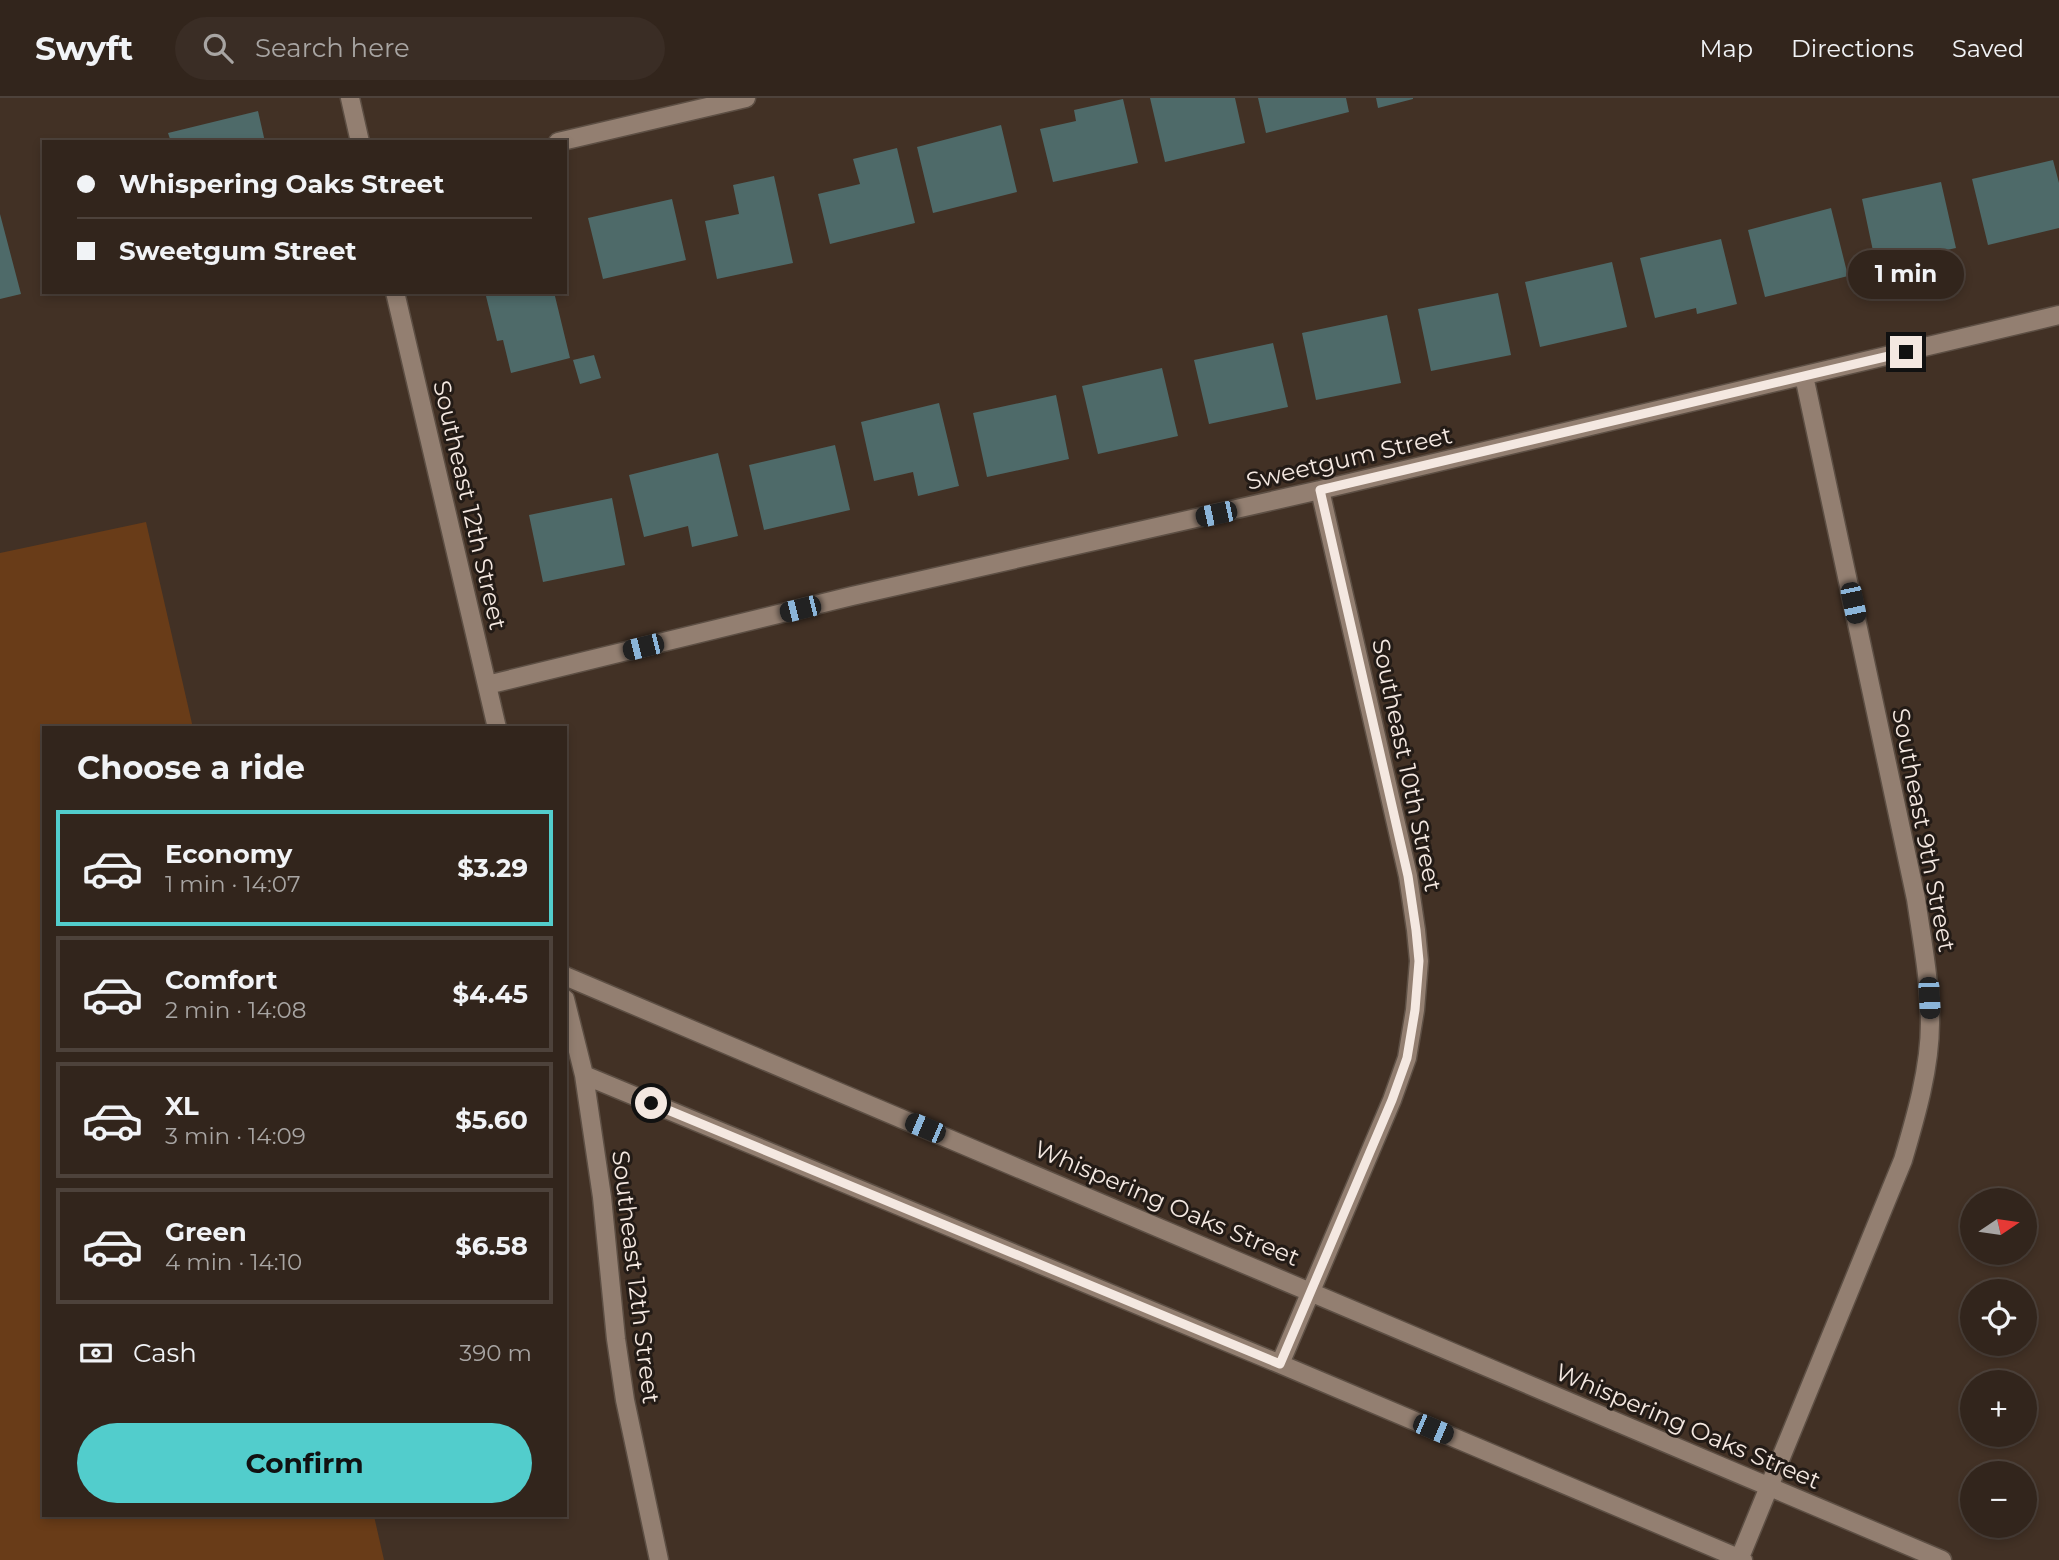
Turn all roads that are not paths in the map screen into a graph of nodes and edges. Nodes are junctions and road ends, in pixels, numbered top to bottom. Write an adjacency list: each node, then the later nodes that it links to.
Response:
1 (349, 98): 3 (street)
2 (746, 98): 4 (street)
3 (360, 140)
4 (567, 140)
5 (395, 294): 9 (street, Southeast 12th Street)
6 (2059, 315): 7 (street, Sweetgum Street)
7 (1804, 376): 8 (street, Sweetgum Street); 16 (street, Southeast 9th Street)
8 (1320, 490): 9 (street, Sweetgum Street); 14 (street, Southeast 10th Street)
9 (486, 685): 10 (street, Southeast 12th Street)
10 (496, 726)
11 (567, 977): 14 (street, Whispering Oaks Street)
12 (567, 1007): 13 (street, Southeast 12th Street)
13 (584, 1075): 15 (street); 18 (street, Southeast 12th Street)
14 (1311, 1291): 15 (street, Southeast 10th Street); 16 (street, Whispering Oaks Street)
15 (1280, 1364): 17 (street)
16 (1770, 1488): 17 (street, Southeast 9th Street); 19 (street, Whispering Oaks Street)
17 (1740, 1559)
18 (659, 1560)
19 (1942, 1560)

